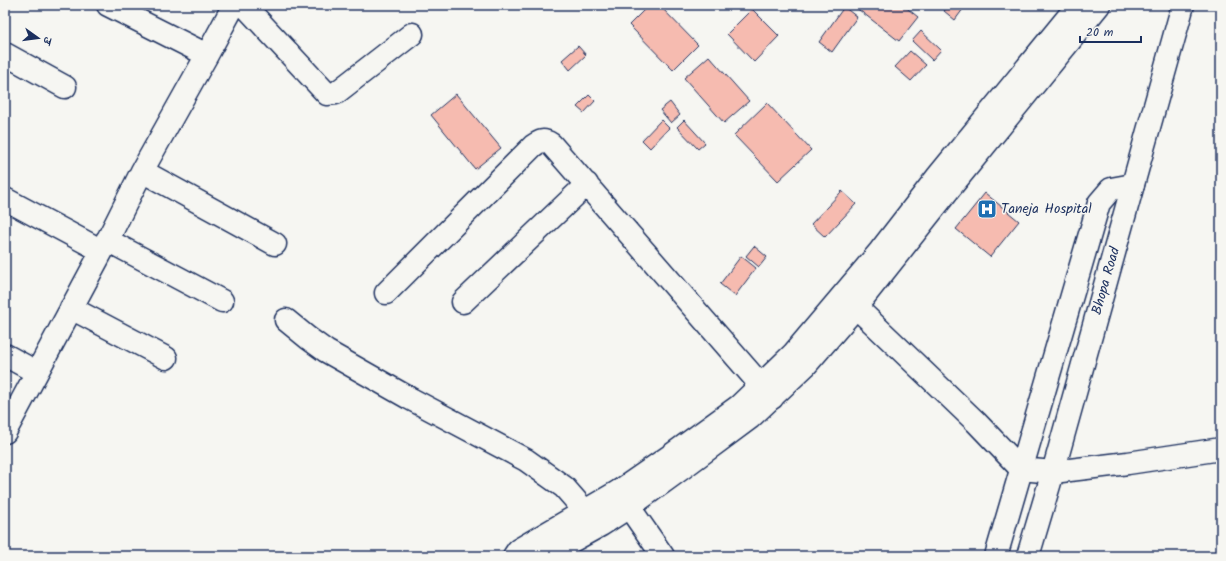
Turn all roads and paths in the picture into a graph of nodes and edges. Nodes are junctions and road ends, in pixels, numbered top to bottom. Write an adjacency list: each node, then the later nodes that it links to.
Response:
1 (108, 5): 9 (street)
2 (234, 5): 9 (street)
3 (244, 5): 7 (street)
4 (1078, 5): 26 (street)
5 (1099, 5): 20 (street)
6 (1183, 5): 13 (street, Bhopa Road)
7 (412, 34)
8 (5, 54): 10 (street)
9 (207, 55): 11 (street)
10 (65, 86)
11 (142, 171): 15 (street); 16 (street)
12 (587, 184): 17 (street); 19 (street); 26 (street)
13 (1133, 185): 29 (street); 30 (street, Bhopa Road)
14 (5, 199): 16 (street)
15 (275, 244)
16 (105, 245): 18 (street); 21 (street)
17 (386, 293)
18 (222, 301)
19 (463, 302)
20 (856, 307): 26 (street); 29 (street)
21 (71, 308): 24 (street); 25 (street)
22 (286, 320): 32 (street)
23 (5, 355): 25 (street)
24 (166, 358)
25 (36, 372): 27 (street)
26 (766, 391): 31 (street)
27 (5, 432)
28 (1221, 449): 30 (street)
29 (1021, 469): 30 (street); 36 (street)
30 (1053, 472): 37 (street, Bhopa Road)
31 (624, 499): 32 (street); 35 (street)
32 (593, 518): 33 (street); 34 (street)
33 (514, 556)
34 (545, 556)
35 (663, 556)
36 (996, 556)
37 (1028, 556)

